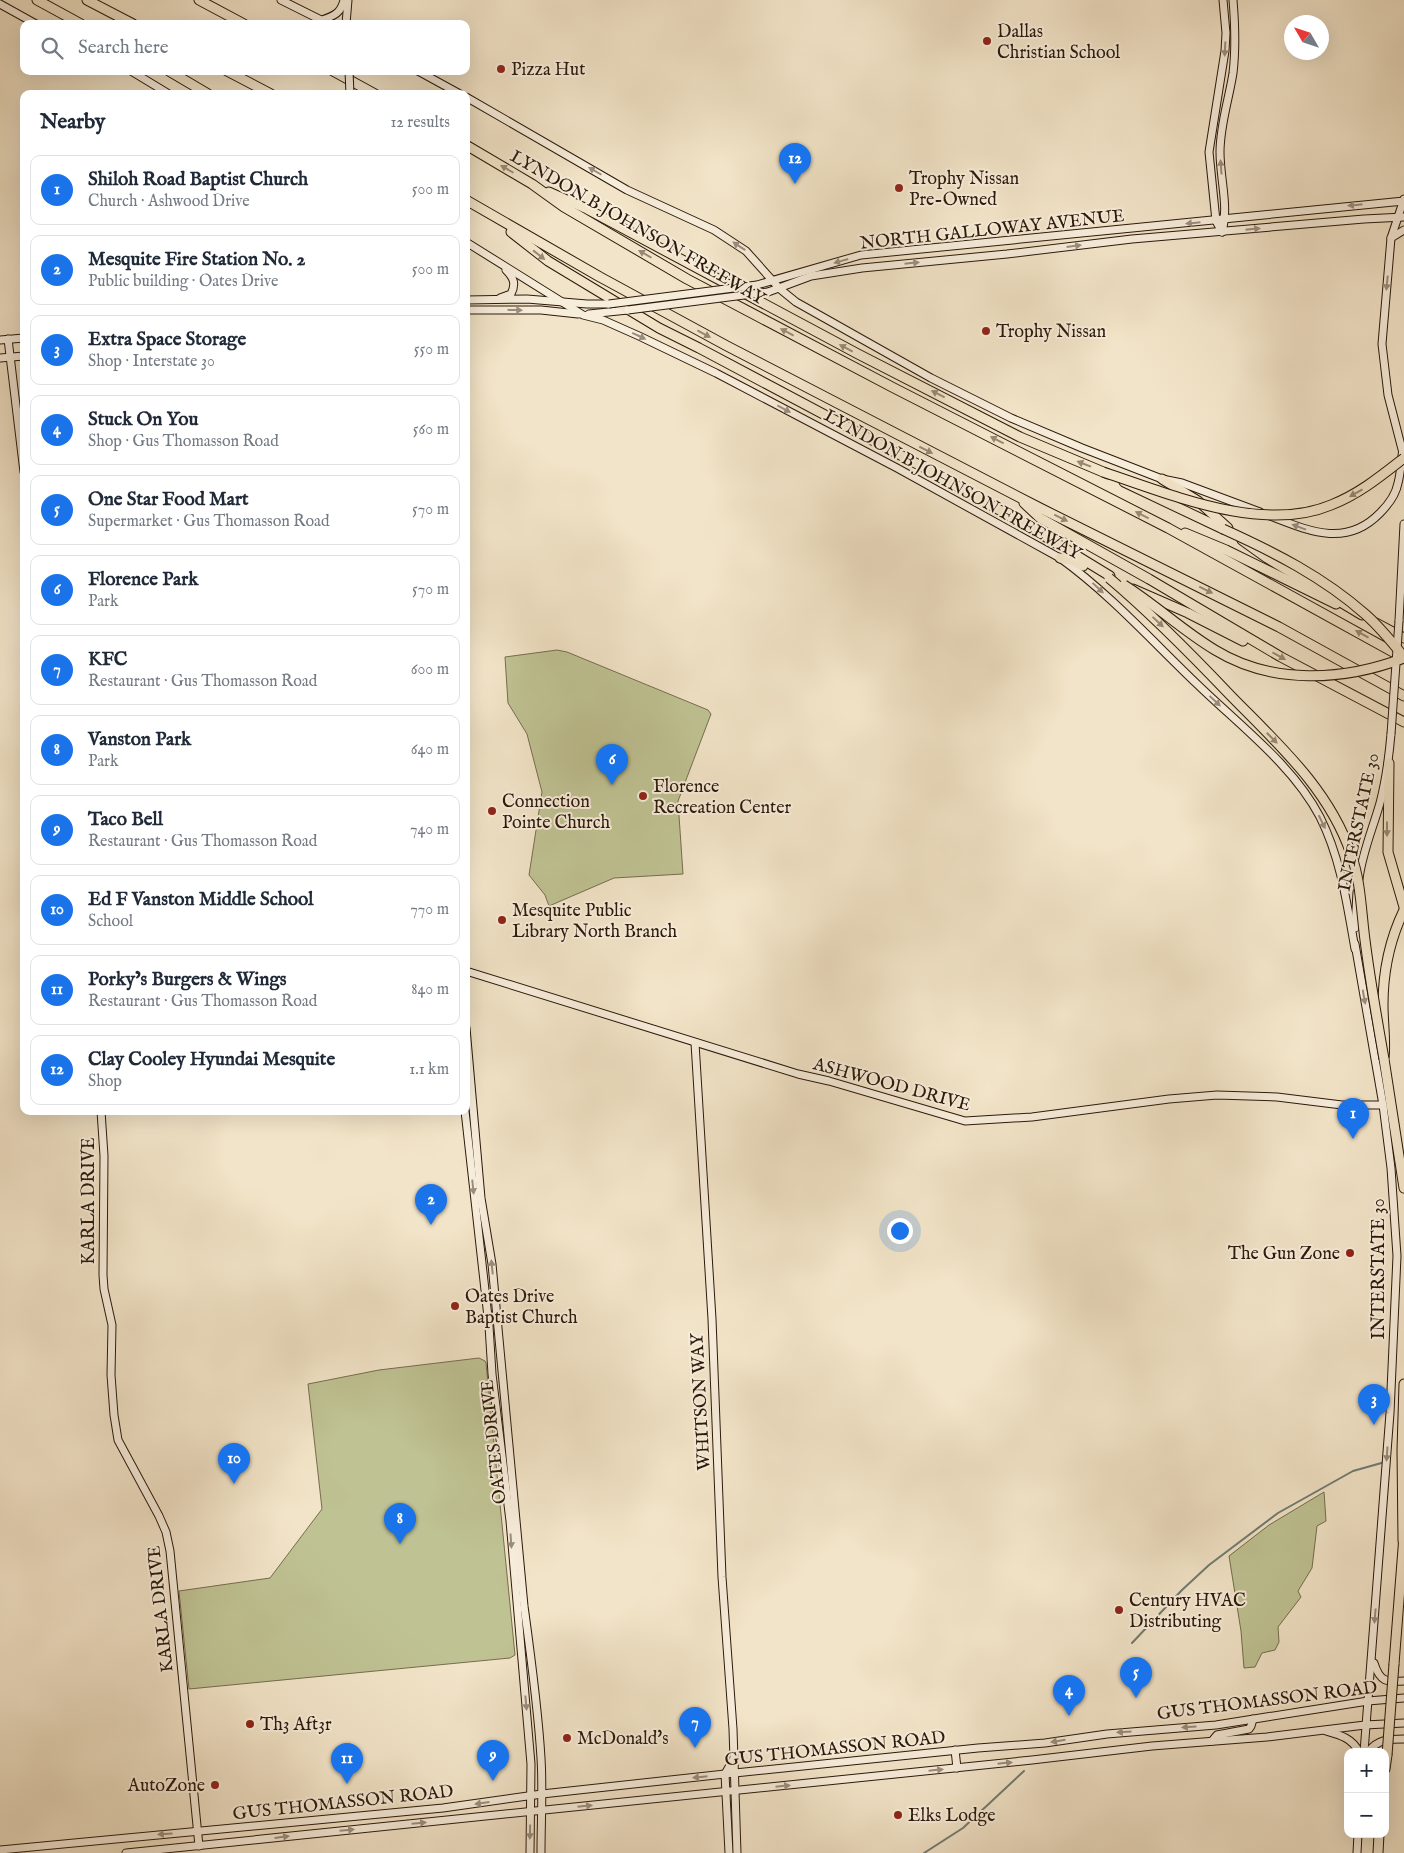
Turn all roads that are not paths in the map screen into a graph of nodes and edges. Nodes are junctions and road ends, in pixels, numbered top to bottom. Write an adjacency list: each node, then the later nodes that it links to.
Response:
1 (37, 0): 10 (highway)
2 (87, 0): 11 (highway)
3 (200, 0): 12 (highway)
4 (281, 0): 13 (main road)
5 (346, 0): 13 (main road); 14 (main road)
6 (1223, 0): 28 (main road, one-way to 28)
7 (1233, 0): 29 (main road)
8 (0, 4): 9 (main road)
9 (29, 20)
10 (74, 20)
11 (125, 20)
12 (237, 20)
13 (322, 20)
14 (346, 20)
15 (138, 75): 21 (main road)
16 (176, 75): 22 (highway)
17 (235, 75): 23 (highway)
18 (340, 75): 25 (highway)
19 (349, 75): 24 (main road, bridge)
20 (425, 75): 26 (main road)
21 (163, 90)
22 (201, 90)
23 (263, 90)
24 (350, 90)
25 (368, 90)
26 (453, 90)
27 (470, 99): 46 (main road, LYNDON B JOHNSON FREEWAY, one-way to 27)
28 (1214, 120): 29 (main road); 37 (main road)
29 (1223, 123): 38 (main road, one-way to 29)
30 (470, 147): 31 (highway, LYNDON B JOHNSON FREEWAY, one-way to 30)
31 (532, 184): 66 (highway, one-way to 31); 70 (highway, LYNDON B JOHNSON FREEWAY, one-way to 31)
32 (1404, 200): 34 (main road, NORTH GALLOWAY AVENUE, one-way to 34); 36 (main road)
33 (470, 203): 35 (highway, LYNDON B JOHNSON FREEWAY)
34 (1296, 212): 38 (main road, NORTH GALLOWAY AVENUE); 39 (main road)
35 (488, 214): 68 (highway, LYNDON B JOHNSON FREEWAY, one-way to 68); 73 (highway, one-way to 73)
36 (1400, 217): 39 (main road, NORTH GALLOWAY AVENUE); 42 (main road)
37 (1216, 220): 38 (main road, NORTH GALLOWAY AVENUE); 41 (main road); 46 (main road, NORTH GALLOWAY AVENUE, one-way to 46)
38 (1225, 220): 41 (main road)
39 (1296, 224): 41 (main road, NORTH GALLOWAY AVENUE, one-way to 39)
40 (1404, 230): 42 (main road)
41 (1222, 232): 45 (main road, NORTH GALLOWAY AVENUE, one-way to 41)
42 (1391, 238): 64 (main road, one-way to 64)
43 (470, 244): 44 (main road, LYNDON B JOHNSON FREEWAY)
44 (495, 260): 49 (main road); 52 (main road, LYNDON B JOHNSON FREEWAY)
45 (795, 281): 47 (main road, NORTH GALLOWAY AVENUE); 51 (main road)
46 (772, 282): 47 (main road, LYNDON B JOHNSON FREEWAY); 50 (main road, NORTH GALLOWAY AVENUE, bridge)
47 (780, 289): 51 (main road, LYNDON B JOHNSON FREEWAY); 53 (main road, NORTH GALLOWAY AVENUE, bridge)
48 (470, 300): 49 (main road, NORTH GALLOWAY AVENUE)
49 (492, 300): 52 (main road, NORTH GALLOWAY AVENUE)
50 (637, 300): 52 (main road, NORTH GALLOWAY AVENUE, bridge); 53 (main road, bridge)
51 (796, 302): 67 (main road, LYNDON B JOHNSON FREEWAY)
52 (562, 303): 55 (main road, LYNDON B JOHNSON FREEWAY)
53 (618, 309): 55 (main road, NORTH GALLOWAY AVENUE); 56 (main road)
54 (470, 310): 55 (main road, NORTH GALLOWAY AVENUE, one-way to 55)
55 (583, 314): 56 (main road, LYNDON B JOHNSON FREEWAY)
56 (618, 327): 72 (main road, LYNDON B JOHNSON FREEWAY, one-way to 72)
57 (20, 338): 58 (main road)
58 (8, 339): 59 (main road); 61 (main road)
59 (0, 340)
60 (20, 356): 61 (main road)
61 (10, 357): 62 (main road); 63 (main road)
62 (0, 358)
63 (20, 439)
64 (1403, 453): 65 (main road); 66 (highway, one-way to 66, bridge); 67 (main road, LYNDON B JOHNSON FREEWAY, one-way to 67)
65 (1404, 462)
66 (1103, 472): 77 (highway, bridge)
67 (1162, 479): 74 (highway)
68 (1014, 495): 76 (highway); 78 (highway, LYNDON B JOHNSON FREEWAY, one-way to 78)
69 (1404, 524): 71 (main road, INTERSTATE 30)
70 (1168, 528): 74 (highway); 77 (highway, LYNDON B JOHNSON FREEWAY, one-way to 70)
71 (1404, 538): 80 (main road, INTERSTATE 30, bridge)
72 (1060, 558): 76 (highway); 82 (main road, LYNDON B JOHNSON FREEWAY, one-way to 82)
73 (1109, 577): 77 (highway, bridge); 85 (highway, one-way to 85, bridge)
74 (1359, 614): 75 (highway)
75 (1404, 638)
76 (1265, 647): 79 (highway, one-way to 79)
77 (1404, 658)
78 (1404, 696)
79 (1404, 722)
80 (1389, 763): 81 (highway, one-way to 81); 82 (main road, INTERSTATE 30)
81 (1404, 908): 85 (highway)
82 (1355, 949): 87 (main road, INTERSTATE 30, one-way to 87)
83 (470, 972): 84 (main road, ASHWOOD DRIVE)
84 (695, 1043): 87 (main road, ASHWOOD DRIVE); 112 (main road, WHITSON WAY)
85 (1384, 1059): 90 (highway)
86 (470, 1070): 92 (main road, OATES DRIVE, one-way to 86)
87 (1383, 1105): 97 (main road, INTERSTATE 30, one-way to 97)
88 (101, 1115): 124 (main road, KARLA DRIVE)
89 (465, 1115): 92 (main road, OATES DRIVE, one-way to 92)
90 (1404, 1188)
91 (1404, 1384): 94 (highway)
92 (513, 1521): 95 (main road, OATES DRIVE); 96 (main road, OATES DRIVE, one-way to 96)
93 (1404, 1533): 94 (highway)
94 (1404, 1541): 110 (highway, bridge)
95 (524, 1606): 96 (main road); 118 (main road, OATES DRIVE)
96 (516, 1607): 119 (main road, OATES DRIVE, one-way to 119)
97 (1372, 1658): 98 (main road); 100 (main road, INTERSTATE 30)
98 (1404, 1681)
99 (1404, 1698): 100 (main road, GUS THOMASSON ROAD)
100 (1368, 1701): 101 (main road, GUS THOMASSON ROAD); 103 (main road, INTERSTATE 30)
101 (1253, 1719): 106 (main road); 111 (main road, GUS THOMASSON ROAD, one-way to 111)
102 (1404, 1723): 103 (main road, GUS THOMASSON ROAD)
103 (1365, 1725): 104 (main road, GUS THOMASSON ROAD); 108 (main road, INTERSTATE 30)
104 (1324, 1731): 106 (main road, GUS THOMASSON ROAD); 107 (main road)
105 (1404, 1739): 109 (main road)
106 (1212, 1741): 113 (main road, GUS THOMASSON ROAD, one-way to 106)
107 (1357, 1748)
108 (1366, 1748)
109 (1369, 1748)
110 (1387, 1748)
111 (955, 1750): 113 (main road); 115 (main road, GUS THOMASSON ROAD)
112 (733, 1759): 114 (main road); 115 (main road, WHITSON WAY)
113 (957, 1768): 116 (main road, GUS THOMASSON ROAD, one-way to 113)
114 (726, 1774): 115 (main road, GUS THOMASSON ROAD); 117 (main road); 118 (main road, GUS THOMASSON ROAD, one-way to 118)
115 (734, 1774): 116 (main road, WHITSON WAY)
116 (734, 1791): 117 (main road, GUS THOMASSON ROAD); 133 (main road, WHITSON WAY)
117 (726, 1792): 120 (main road, GUS THOMASSON ROAD, one-way to 117); 132 (main road)
118 (542, 1794): 119 (main road, GUS THOMASSON ROAD); 120 (main road, OATES DRIVE)
119 (530, 1796): 121 (main road, OATES DRIVE); 122 (main road, GUS THOMASSON ROAD, one-way to 122)
120 (542, 1811): 121 (main road, GUS THOMASSON ROAD); 131 (main road, OATES DRIVE)
121 (531, 1812): 123 (main road, GUS THOMASSON ROAD, one-way to 121); 130 (main road, OATES DRIVE, one-way to 130)
122 (370, 1815): 123 (main road); 124 (main road, GUS THOMASSON ROAD)
123 (370, 1828): 127 (main road, GUS THOMASSON ROAD, one-way to 123)
124 (197, 1832): 127 (main road, KARLA DRIVE); 128 (main road, GUS THOMASSON ROAD, one-way to 128)
125 (1358, 1838): 134 (main road)
126 (1379, 1838): 135 (highway)
127 (199, 1846): 129 (main road, GUS THOMASSON ROAD)
128 (0, 1850)
129 (126, 1853)
130 (530, 1853)
131 (541, 1853)
132 (729, 1853)
133 (737, 1853)
134 (1358, 1853)
135 (1378, 1853)

